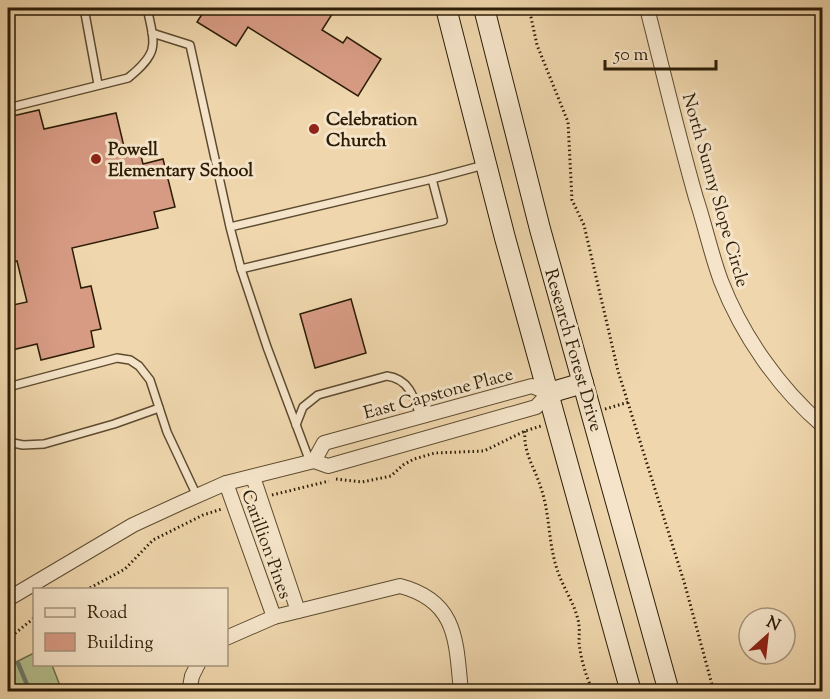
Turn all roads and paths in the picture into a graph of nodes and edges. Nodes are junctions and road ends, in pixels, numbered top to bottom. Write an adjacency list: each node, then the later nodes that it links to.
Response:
1 (84, 8): 8 (lane)
2 (147, 8): 7 (lane)
3 (446, 8): 10 (main road, Research Forest Drive)
4 (484, 8): 14 (main road, Research Forest Drive)
5 (529, 8): 17 (path)
6 (647, 8): 23 (street, North Sunny Slope Circle)
7 (152, 33): 8 (lane); 12 (lane)
8 (98, 84): 9 (lane)
9 (8, 108)
10 (487, 165): 11 (lane); 16 (main road, Research Forest Drive)
11 (432, 179): 12 (lane); 13 (lane)
12 (230, 227): 13 (lane)
13 (242, 269): 22 (lane)
14 (583, 382): 16 (main road); 19 (main road, Research Forest Drive)
15 (8, 387): 18 (lane)
16 (549, 393): 20 (street, East Capstone Place); 21 (main road, Research Forest Drive); 26 (street)
17 (629, 402): 19 (path); 45 (path)
18 (159, 408): 25 (lane); 29 (lane)
19 (592, 413): 44 (main road, Research Forest Drive)
20 (420, 416): 22 (lane); 26 (street, East Capstone Place)
21 (556, 422): 24 (path); 43 (main road, Research Forest Drive)
22 (296, 425): 26 (lane)
23 (822, 425)
24 (525, 431): 30 (path); 42 (path)
25 (8, 442)
26 (312, 461): 27 (street)
27 (253, 477): 28 (street); 30 (street, Carillion Pines)
28 (226, 483): 29 (street); 31 (street, Carillion Pines)
29 (197, 496): 33 (street)
30 (260, 498): 34 (street, Carillion Pines)
31 (234, 505): 32 (path); 35 (street, Carillion Pines)
32 (90, 588)
33 (8, 599)
34 (298, 611): 35 (street); 41 (street)
35 (274, 617): 37 (street)
36 (33, 619): 38 (path)
37 (228, 637)
38 (8, 639)
39 (197, 666): 40 (street)
40 (189, 692)
41 (461, 692)
42 (593, 692)
43 (631, 692)
44 (669, 692)
45 (714, 692)

